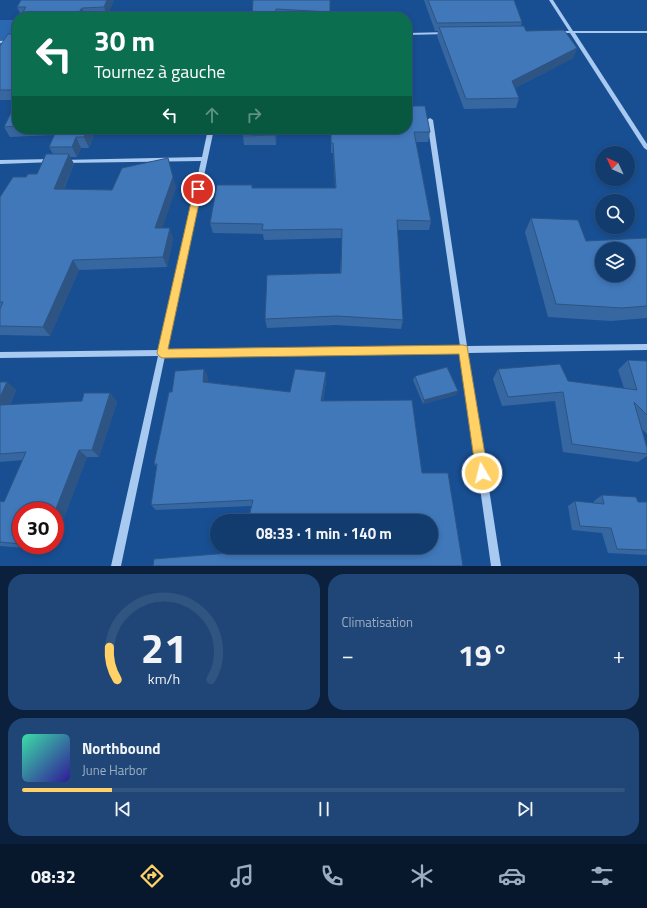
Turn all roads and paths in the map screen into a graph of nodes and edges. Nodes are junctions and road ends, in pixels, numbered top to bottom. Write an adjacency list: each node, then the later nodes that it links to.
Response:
1 (551, 0): 3 (street)
2 (548, 32): 3 (street)
3 (572, 32): 4 (street); 11 (street)
4 (647, 32)
5 (454, 33): 6 (street)
6 (412, 34)
7 (12, 41): 8 (street)
8 (0, 42)
9 (430, 120): 15 (street)
10 (210, 134): 12 (street)
11 (647, 148)
12 (204, 159): 13 (street); 16 (street)
13 (0, 162)
14 (647, 347): 15 (street)
15 (463, 350): 16 (street); 19 (street)
16 (162, 353): 17 (street); 18 (street)
17 (0, 355)
18 (116, 566)
19 (496, 566)

